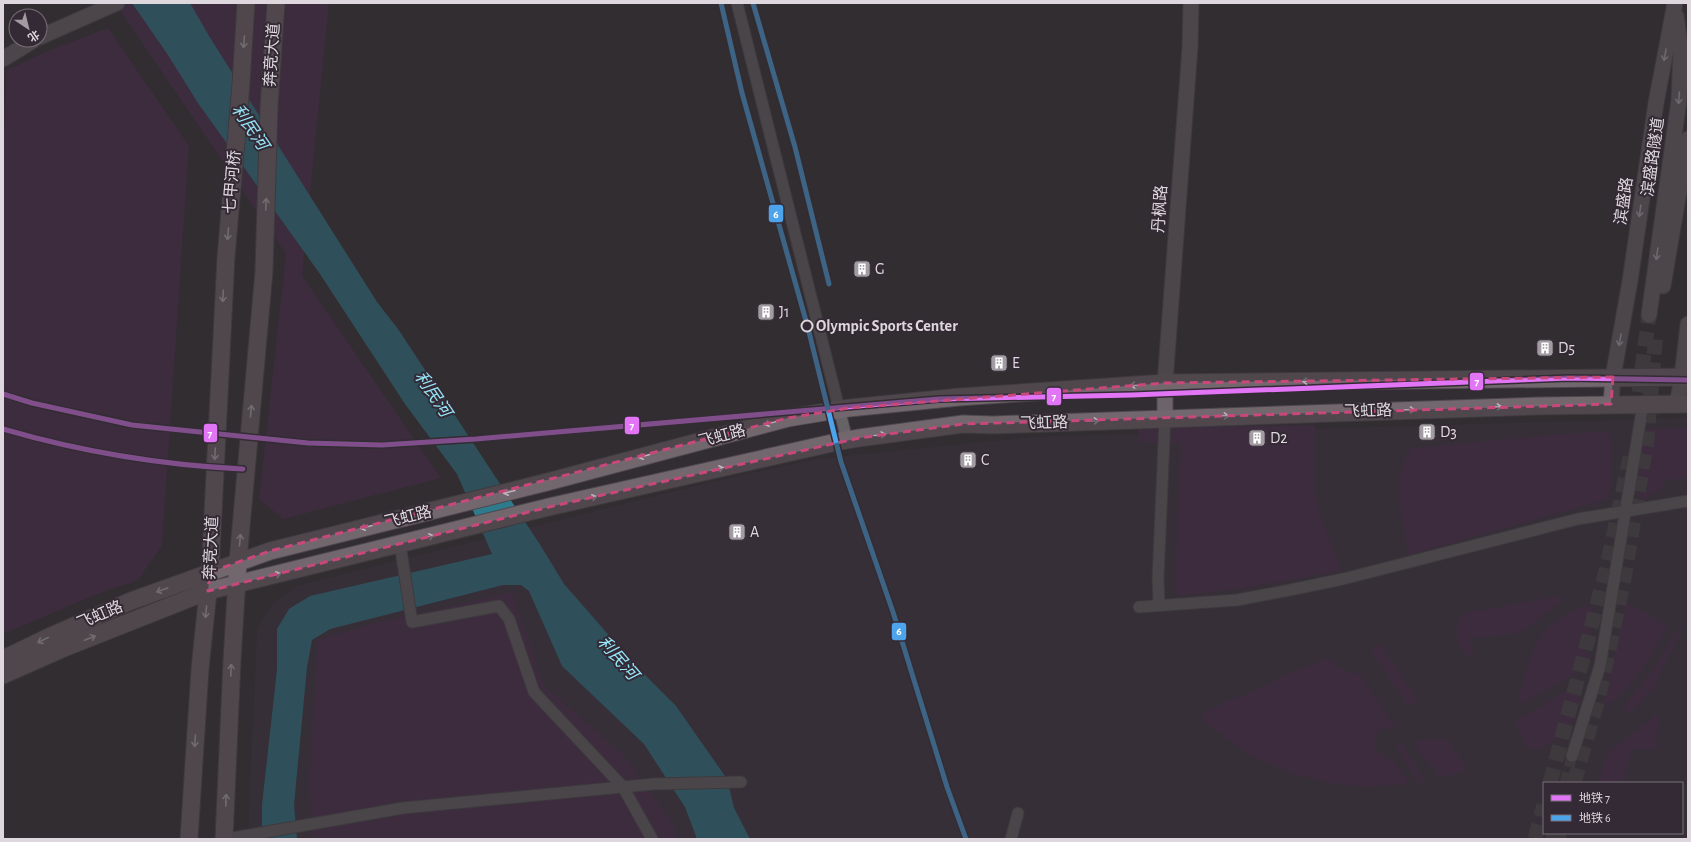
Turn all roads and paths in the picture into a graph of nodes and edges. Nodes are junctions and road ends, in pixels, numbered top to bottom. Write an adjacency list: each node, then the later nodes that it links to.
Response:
1 (117, 3): 7 (main road)
2 (246, 3): 10 (main road, 奔竞大道, one-way to 10)
3 (276, 3): 11 (main road, 奔竞大道)
4 (737, 3): 22 (street)
5 (1191, 3): 18 (main road, 丹枫路)
6 (1675, 3): 12 (main road, 滨盛路隧道, one-way to 12); 16 (main road, 滨盛路, one-way to 16)
7 (48, 33)
8 (21, 48): 9 (main road)
9 (3, 59)
10 (241, 84): 13 (main road, 七甲河桥, one-way to 13)
11 (269, 107): 14 (main road, 七甲河桥, one-way to 11)
12 (1688, 139)
13 (226, 257): 29 (main road, 奔竞大道, one-way to 29)
14 (264, 271): 28 (main road, 奔竞大道, one-way to 14)
15 (1688, 324): 17 (main road)
16 (1613, 377): 17 (main road, 飞虹路); 18 (main road, 飞虹路, one-way to 18); 19 (main road, 滨盛路)
17 (1685, 377): 21 (main road)
18 (1165, 383): 22 (main road, 飞虹路, one-way to 22); 23 (main road, 丹枫路)
19 (1611, 404): 20 (main road, 飞虹路); 23 (main road, 飞虹路, one-way to 19)
20 (1643, 404): 21 (main road, 飞虹路); 26 (street)
21 (1682, 404)
22 (840, 409): 24 (street); 28 (main road, 飞虹路, one-way to 28)
23 (1165, 418): 24 (main road, 飞虹路, one-way to 23); 32 (street)
24 (847, 440): 27 (main road, 飞虹路, one-way to 24)
25 (1688, 501): 26 (street)
26 (1626, 512): 32 (street); 36 (street)
27 (400, 544): 30 (main road, 飞虹路, one-way to 27); 38 (street)
28 (238, 561): 29 (main road, 飞虹路); 30 (main road, 奔竞大道)
29 (210, 572): 31 (main road, 奔竞大道); 34 (main road, 飞虹路, one-way to 34)
30 (237, 584): 31 (main road, 飞虹路); 41 (main road, 奔竞大道, one-way to 30)
31 (208, 591): 35 (main road, 飞虹路, one-way to 31); 40 (main road, 奔竞大道, one-way to 40)
32 (1159, 605): 33 (street)
33 (1139, 607)
34 (3, 659)
35 (3, 675)
36 (1572, 756)
37 (741, 782): 38 (street)
38 (623, 787): 41 (street); 42 (street)
39 (1018, 813): 43 (street)
40 (189, 839)
41 (225, 839)
42 (652, 839)
43 (1010, 839)

